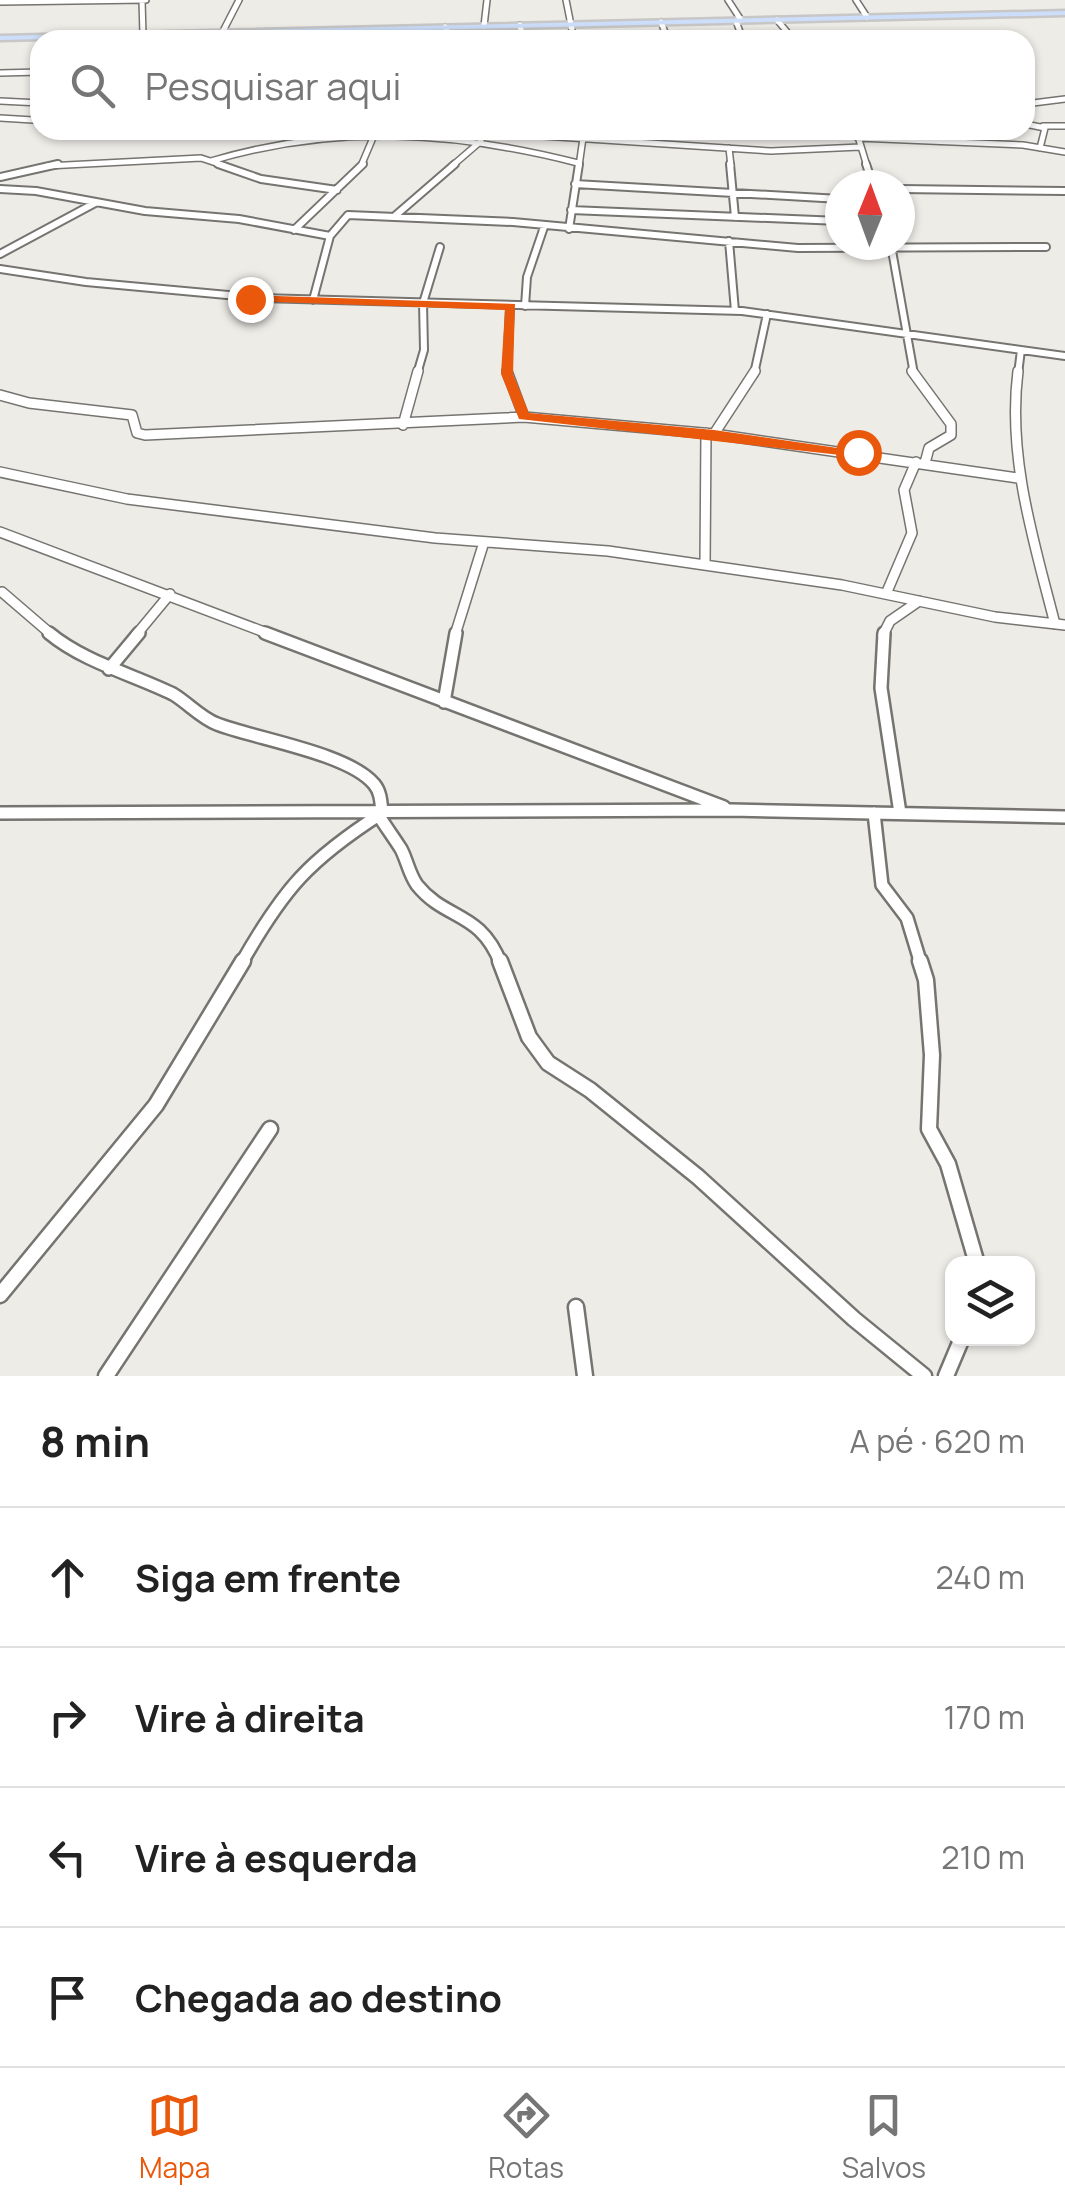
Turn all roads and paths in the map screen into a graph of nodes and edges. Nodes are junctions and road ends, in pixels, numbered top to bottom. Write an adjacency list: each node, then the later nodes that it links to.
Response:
1 (144, 0): 7 (street); 17 (street)
2 (239, 0): 18 (street)
3 (487, 0): 15 (street)
4 (566, 0): 13 (street)
5 (728, 0): 10 (street)
6 (856, 0): 9 (street)
7 (0, 2)
8 (1065, 13): 9 (main road)
9 (867, 18): 11 (main road)
10 (739, 20): 11 (main road); 12 (main road); 24 (street)
11 (778, 20): 25 (street)
12 (661, 22): 13 (main road); 23 (street)
13 (572, 24): 14 (main road); 22 (street)
14 (520, 25): 15 (main road); 21 (street)
15 (484, 26): 16 (main road)
16 (445, 27): 19 (main road); 20 (street)
17 (143, 30)
18 (223, 30)
19 (393, 30)
20 (447, 30)
21 (521, 30)
22 (573, 30)
23 (664, 30)
24 (741, 30)
25 (786, 30)
26 (30, 37): 27 (main road)
27 (0, 38)
28 (30, 72): 29 (street)
29 (0, 73)
30 (1065, 99): 33 (street)
31 (0, 101): 32 (street)
32 (30, 102)
33 (1035, 103)
34 (0, 118): 35 (street)
35 (30, 120)
36 (1035, 125): 37 (street)
37 (1043, 126): 38 (street); 53 (street)
38 (1065, 126)
39 (295, 140): 55 (street)
40 (373, 140): 62 (street)
41 (469, 140): 48 (street)
42 (523, 140): 50 (street)
43 (583, 140): 56 (street)
44 (612, 140): 52 (street)
45 (858, 140): 51 (street)
46 (905, 140): 49 (street)
47 (938, 140): 49 (street)
48 (482, 141): 50 (street); 68 (street)
49 (937, 144): 53 (street)
50 (518, 146): 56 (street)
51 (860, 147): 52 (street); 57 (street)
52 (728, 148): 63 (street)
53 (1040, 148): 54 (street)
54 (1065, 152)
55 (212, 161): 58 (street); 62 (street)
56 (578, 162): 59 (street)
57 (868, 170)
58 (0, 177)
59 (575, 184): 63 (street); 67 (street)
60 (0, 189): 66 (street)
61 (915, 189): 64 (street)
62 (337, 190): 73 (street)
63 (732, 191): 65 (street); 69 (street)
64 (1065, 191)
65 (825, 198)
66 (96, 202): 73 (street); 80 (street)
67 (571, 210): 69 (street); 72 (street)
68 (396, 215): 71 (street); 74 (street)
69 (735, 217): 70 (street)
70 (825, 220)
71 (544, 227): 72 (street); 85 (street)
72 (569, 229): 75 (street)
73 (294, 230): 74 (street)
74 (330, 236): 83 (street)
75 (729, 241): 79 (street); 87 (street)
76 (915, 245): 78 (street)
77 (440, 247): 84 (street)
78 (1046, 247)
79 (825, 248)
80 (0, 254)
81 (894, 260): 89 (street)
82 (2, 272): 83 (street)
83 (313, 300): 84 (street)
84 (424, 303): 86 (street); 94 (street)
85 (524, 306): 86 (street); 87 (street)
86 (510, 307): 93 (street)
87 (735, 311): 88 (street)
88 (767, 314): 89 (street); 95 (street)
89 (909, 331): 90 (street); 96 (street)
90 (1021, 350): 91 (street); 98 (street)
91 (1065, 356)
92 (0, 395): 94 (street)
93 (524, 416): 94 (street); 95 (street)
94 (403, 425)
95 (710, 433): 96 (street); 101 (street)
96 (920, 462): 98 (street); 104 (street)
97 (0, 472): 100 (street)
98 (1018, 478): 106 (street)
99 (0, 532): 103 (street)
100 (484, 542): 101 (street); 108 (street)
101 (705, 565): 104 (street)
102 (2, 592): 107 (street)
103 (170, 594): 107 (street); 108 (street)
104 (886, 594): 105 (street)
105 (918, 601): 106 (street); 112 (street)
106 (1063, 625)
107 (109, 669): 113 (street)
108 (444, 702): 109 (street)
109 (731, 810): 111 (street); 113 (street)
110 (0, 812): 113 (street)
111 (874, 813): 112 (street); 116 (street)
112 (900, 813): 114 (street)
113 (381, 815): 117 (street); 122 (street)
114 (1065, 816)
115 (270, 1128): 120 (street)
116 (975, 1256)
117 (0, 1296)
118 (576, 1307): 121 (street)
119 (959, 1346): 123 (street)
120 (106, 1376)
121 (586, 1376)
122 (924, 1376)
123 (946, 1376)

